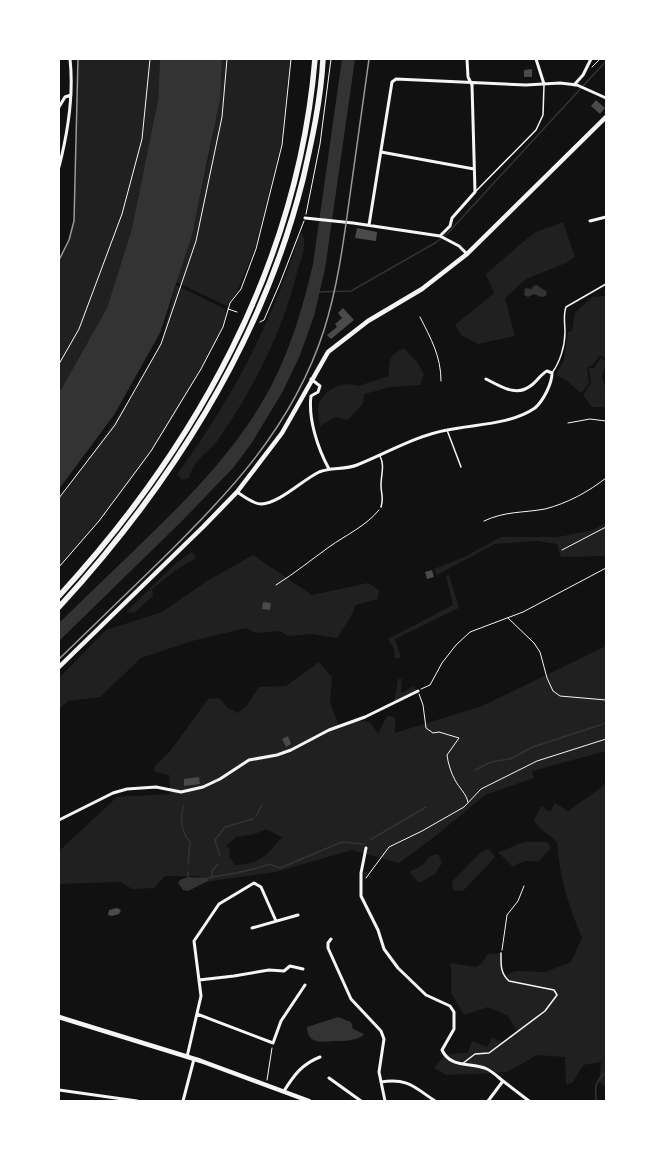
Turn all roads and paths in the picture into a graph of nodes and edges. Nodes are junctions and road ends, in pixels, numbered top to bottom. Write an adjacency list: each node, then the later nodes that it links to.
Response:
1 (70, 59): 14 (street)
2 (150, 59): 33 (path)
3 (227, 59): 46 (path)
4 (291, 59): 29 (path)
5 (315, 59): 54 (highway)
6 (323, 59): 55 (highway)
7 (331, 59): 23 (path)
8 (467, 59): 11 (street)
9 (536, 59): 12 (street)
10 (591, 59): 13 (street)
11 (471, 82): 12 (street); 18 (street); 20 (street)
12 (544, 84): 13 (street); 21 (lane)
13 (576, 85): 15 (street)
14 (71, 95): 16 (street); 19 (street)
15 (606, 98)
16 (59, 105)
17 (605, 120): 27 (main road)
18 (381, 152): 20 (street); 25 (street)
19 (59, 167)
20 (474, 169): 21 (street)
21 (475, 192): 26 (street)
22 (606, 216): 24 (street)
23 (305, 218): 25 (street); 32 (path)
24 (590, 221)
25 (369, 225): 26 (street)
26 (440, 236): 27 (street)
27 (467, 254): 35 (main road)
28 (606, 284): 34 (lane)
29 (228, 308): 30 (path); 51 (path)
30 (237, 312)
31 (420, 317): 37 (path)
32 (260, 322)
33 (59, 364)
34 (552, 373): 36 (street); 40 (street)
35 (312, 379): 43 (street); 45 (main road)
36 (486, 379)
37 (441, 381)
38 (606, 421): 39 (path)
39 (568, 423)
40 (447, 430): 41 (street); 42 (lane)
41 (379, 454): 43 (street); 47 (lane)
42 (461, 467)
43 (329, 469): 45 (street)
44 (606, 478): 48 (path)
45 (237, 492): 57 (main road)
46 (59, 498)
47 (381, 507): 53 (path)
48 (484, 521)
49 (606, 527): 50 (path)
50 (562, 550)
51 (59, 567)
52 (606, 568): 56 (path)
53 (276, 585)
54 (59, 596)
55 (59, 607)
56 (508, 618): 58 (path); 59 (path)
57 (59, 667)
58 (418, 691): 61 (path); 62 (street)
59 (606, 700)
60 (606, 739): 61 (path)
61 (468, 802): 64 (path)
62 (59, 820)
63 (366, 848): 64 (street)
64 (360, 886): 80 (street)
65 (524, 886): 70 (path)
66 (298, 915): 67 (street)
67 (276, 921): 68 (street); 72 (street)
68 (252, 928)
69 (331, 939): 84 (street)
70 (501, 953): 80 (lane)
71 (303, 968): 72 (street)
72 (199, 980): 74 (street)
73 (305, 985): 76 (street)
74 (197, 1014): 76 (street); 77 (street)
75 (59, 1018): 77 (main road)
76 (273, 1043): 82 (path)
77 (187, 1057): 79 (main road)
78 (320, 1057): 86 (street)
79 (194, 1059): 86 (main road); 88 (street)
80 (461, 1065): 83 (street)
81 (329, 1078): 90 (street)
82 (266, 1081)
83 (503, 1081): 93 (street); 94 (street)
84 (381, 1082): 91 (street); 92 (street)
85 (59, 1090): 87 (street)
86 (284, 1091): 89 (main road)
87 (137, 1101)
88 (183, 1101)
89 (309, 1101)
90 (361, 1101)
91 (385, 1101)
92 (435, 1101)
93 (488, 1101)
94 (529, 1101)

